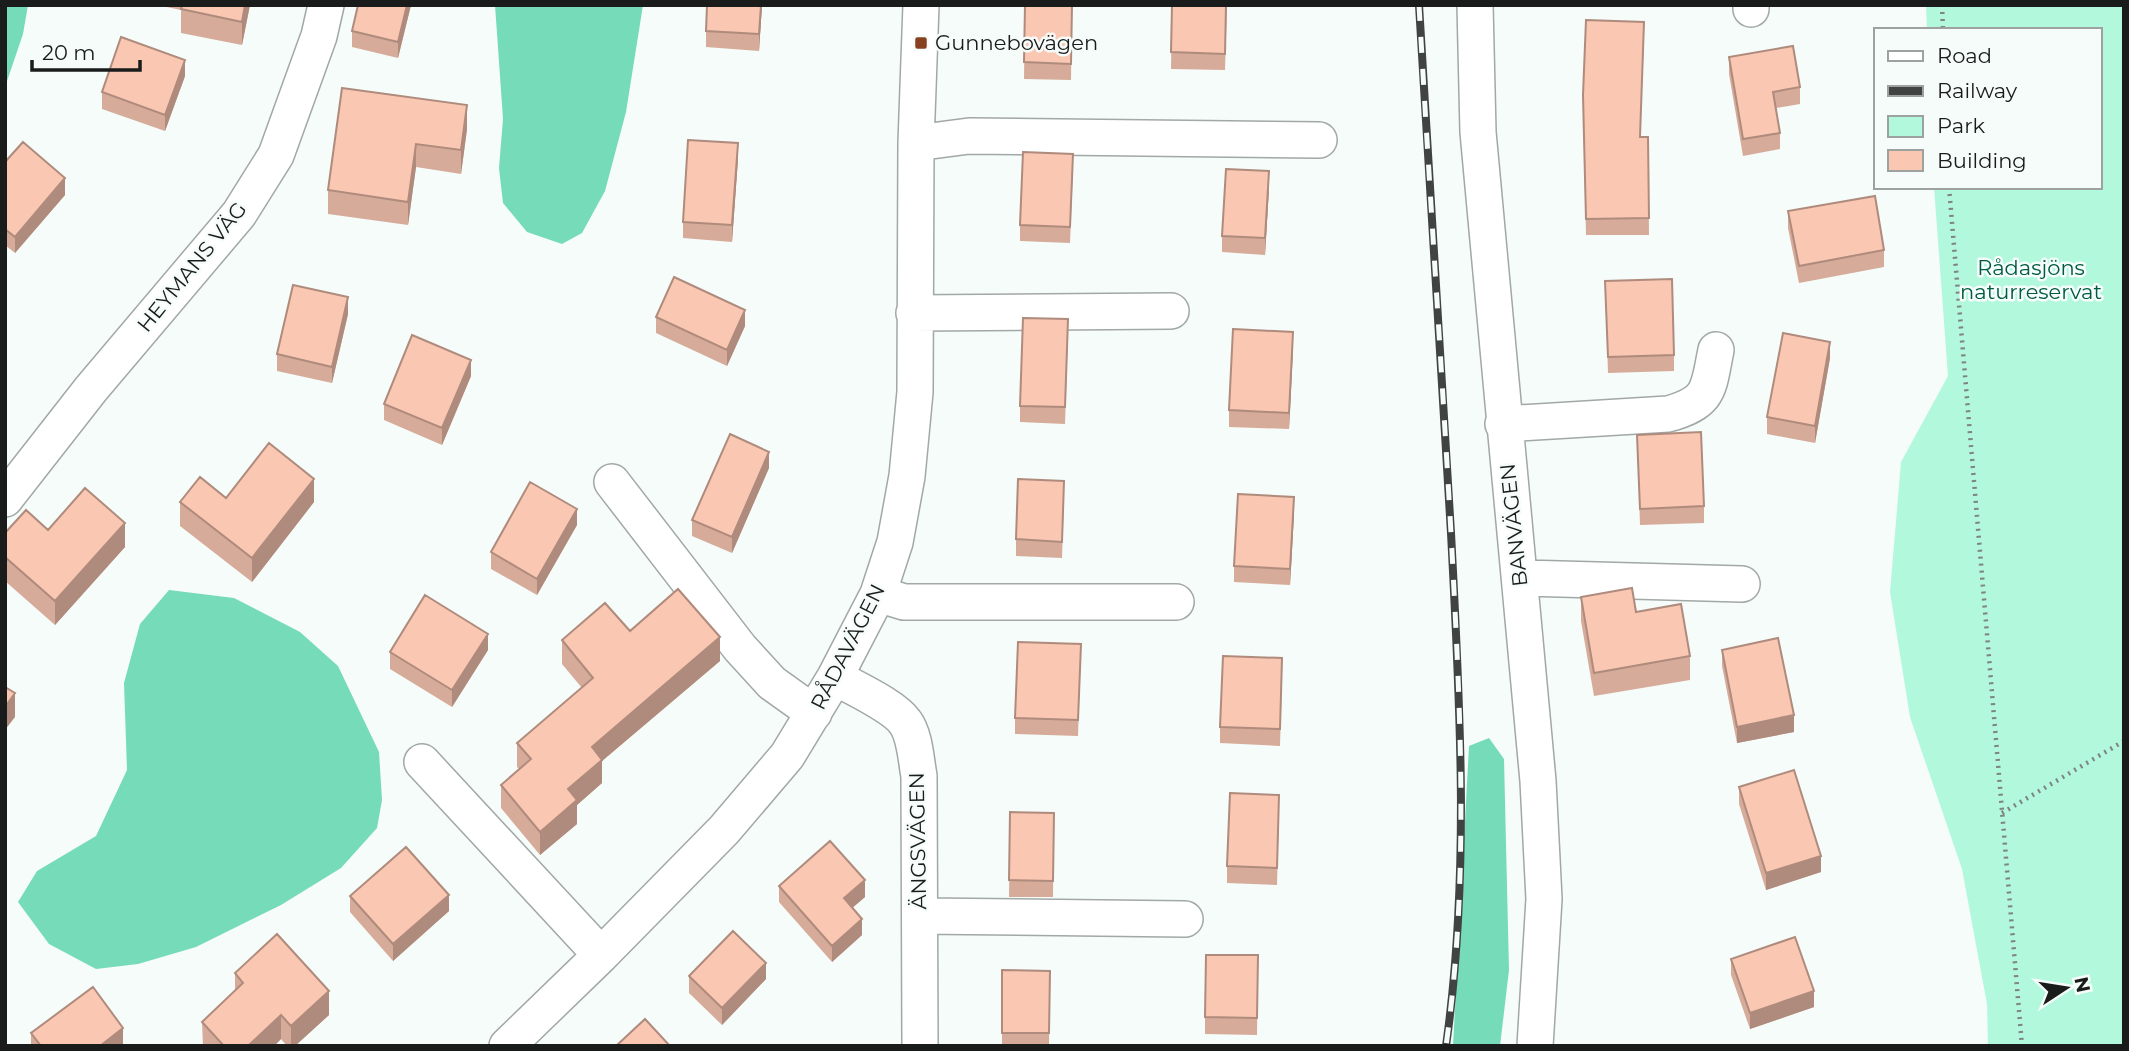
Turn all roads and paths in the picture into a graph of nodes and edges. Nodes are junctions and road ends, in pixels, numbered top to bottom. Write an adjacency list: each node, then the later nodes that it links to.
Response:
1 (326, 5): 14 (street, HEYMANS VÄG)
2 (921, 5): 7 (street, RÅDAVÄGEN)
3 (1475, 5): 12 (street, BANVÄGEN)
4 (1942, 5): 5 (path)
5 (1943, 28)
6 (1319, 140): 7 (street)
7 (916, 143): 10 (street, RÅDAVÄGEN)
8 (1949, 189): 23 (path)
9 (1171, 311): 10 (street)
10 (914, 313): 17 (street, RÅDAVÄGEN)
11 (1716, 350): 12 (street)
12 (1503, 424): 15 (street, BANVÄGEN)
13 (612, 482): 20 (street)
14 (5, 499)
15 (1520, 578): 16 (street); 29 (street, BANVÄGEN)
16 (1742, 584)
17 (878, 594): 18 (street); 19 (street, RÅDAVÄGEN)
18 (1176, 602)
19 (835, 677): 20 (street, RÅDAVÄGEN); 24 (street, ÄNGSVÄGEN)
20 (814, 713): 26 (street, RÅDAVÄGEN)
21 (2124, 741): 23 (path)
22 (422, 762): 26 (street)
23 (2002, 813): 30 (path)
24 (920, 916): 25 (street); 28 (street, ÄNGSVÄGEN)
25 (1185, 919)
26 (601, 955): 27 (street, RÅDAVÄGEN)
27 (507, 1046)
28 (920, 1046)
29 (1535, 1046)
30 (2022, 1046)

